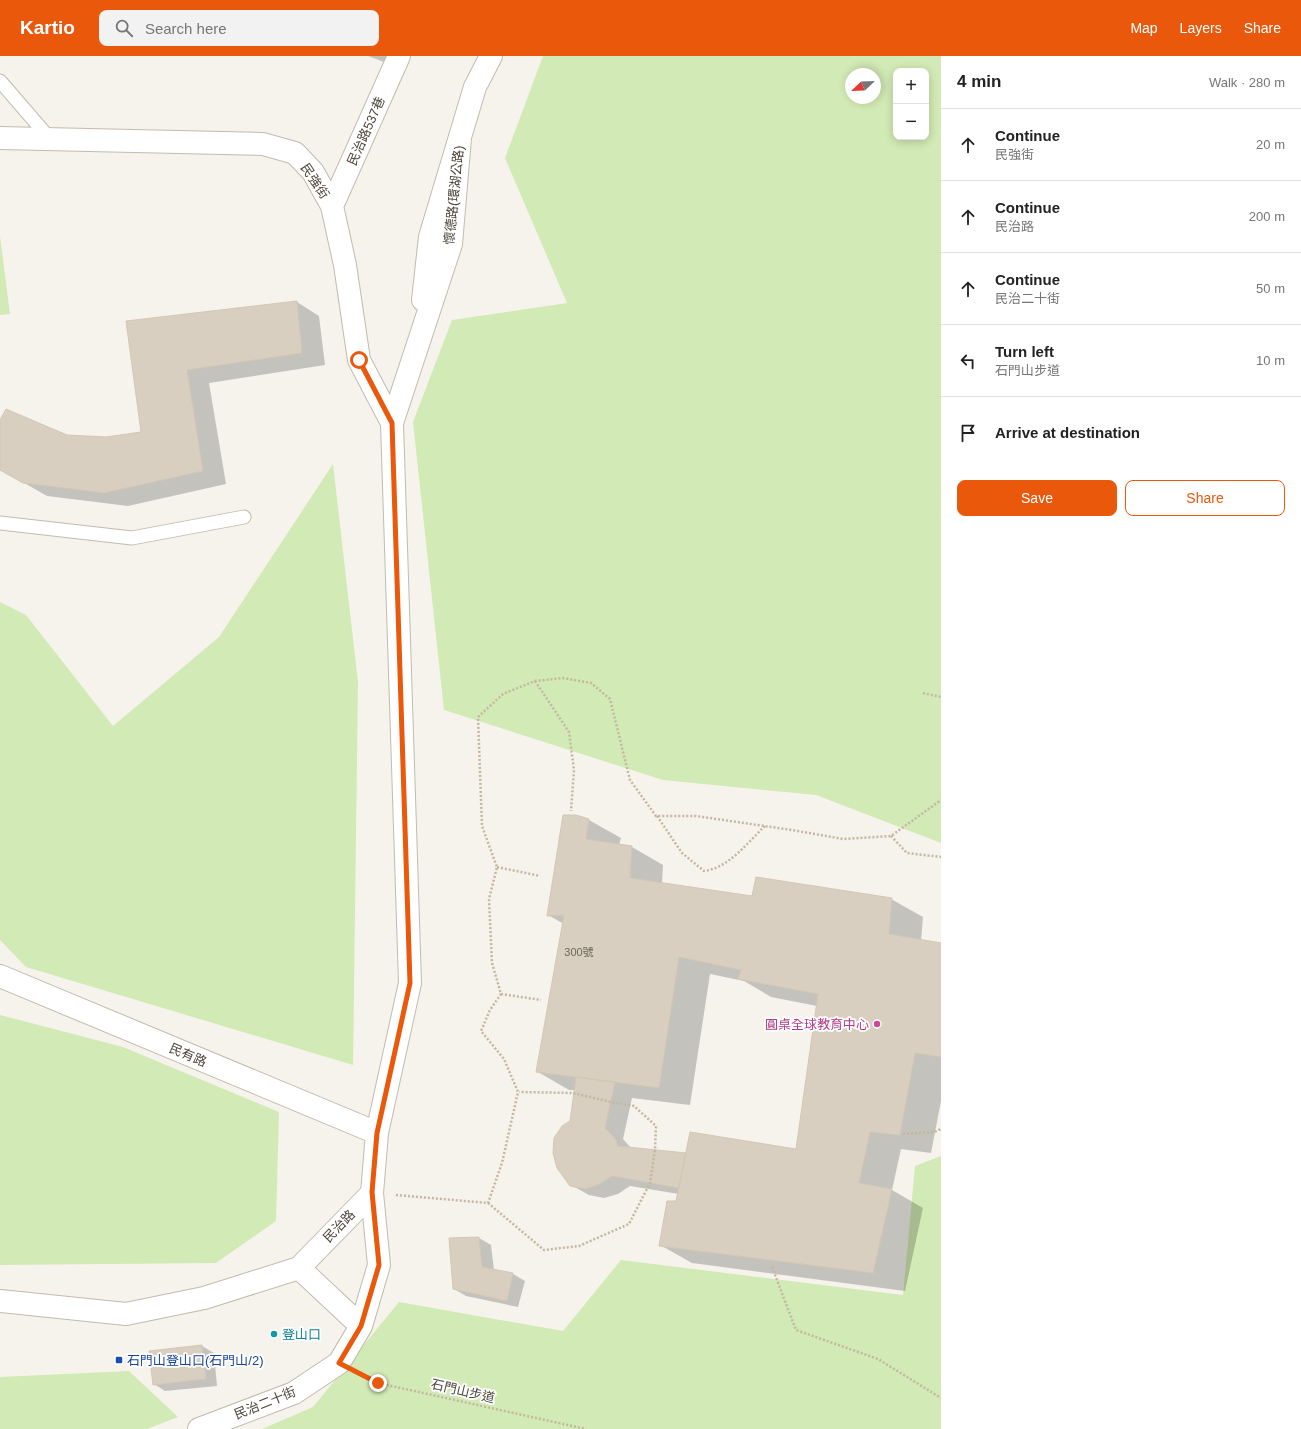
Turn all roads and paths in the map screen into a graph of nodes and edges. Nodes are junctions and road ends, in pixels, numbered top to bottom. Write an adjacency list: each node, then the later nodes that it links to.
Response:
1 (399, 56): 6 (street, 民治路537巷)
2 (491, 56): 7 (street, 懷德路(環湖公路))
3 (0, 81): 5 (lane)
4 (0, 138): 5 (street, 民強街)
5 (50, 139): 6 (street, 民強街)
6 (332, 206): 7 (street, 民強街)
7 (392, 423): 26 (street)
8 (244, 517): 9 (lane)
9 (0, 523)
10 (535, 681): 14 (path); 15 (path); 19 (path)
11 (923, 693): 12 (path)
12 (941, 697)
13 (941, 800): 17 (path)
14 (571, 811)
15 (656, 816): 16 (path); 16 (path)
16 (765, 826): 17 (path)
17 (891, 836): 18 (path)
18 (941, 857)
19 (497, 867): 20 (path); 22 (path)
20 (540, 876)
21 (0, 976): 26 (street, 民有路)
22 (501, 994): 23 (path); 24 (path)
23 (541, 1000)
24 (518, 1092): 29 (path); 29 (path)
25 (941, 1129): 27 (path)
26 (377, 1133): 28 (street)
27 (903, 1134)
28 (372, 1192): 29 (path); 31 (street, 民治路); 33 (street, 民治二十街)
29 (488, 1203)
30 (772, 1267): 35 (path)
31 (300, 1268): 32 (street, 民治路); 33 (street)
32 (0, 1301)
33 (361, 1326): 34 (street, 民治二十街)
34 (339, 1363): 36 (street, 民治二十街); 37 (path, 石門山步道)
35 (941, 1398)
36 (199, 1429)
37 (586, 1429)

